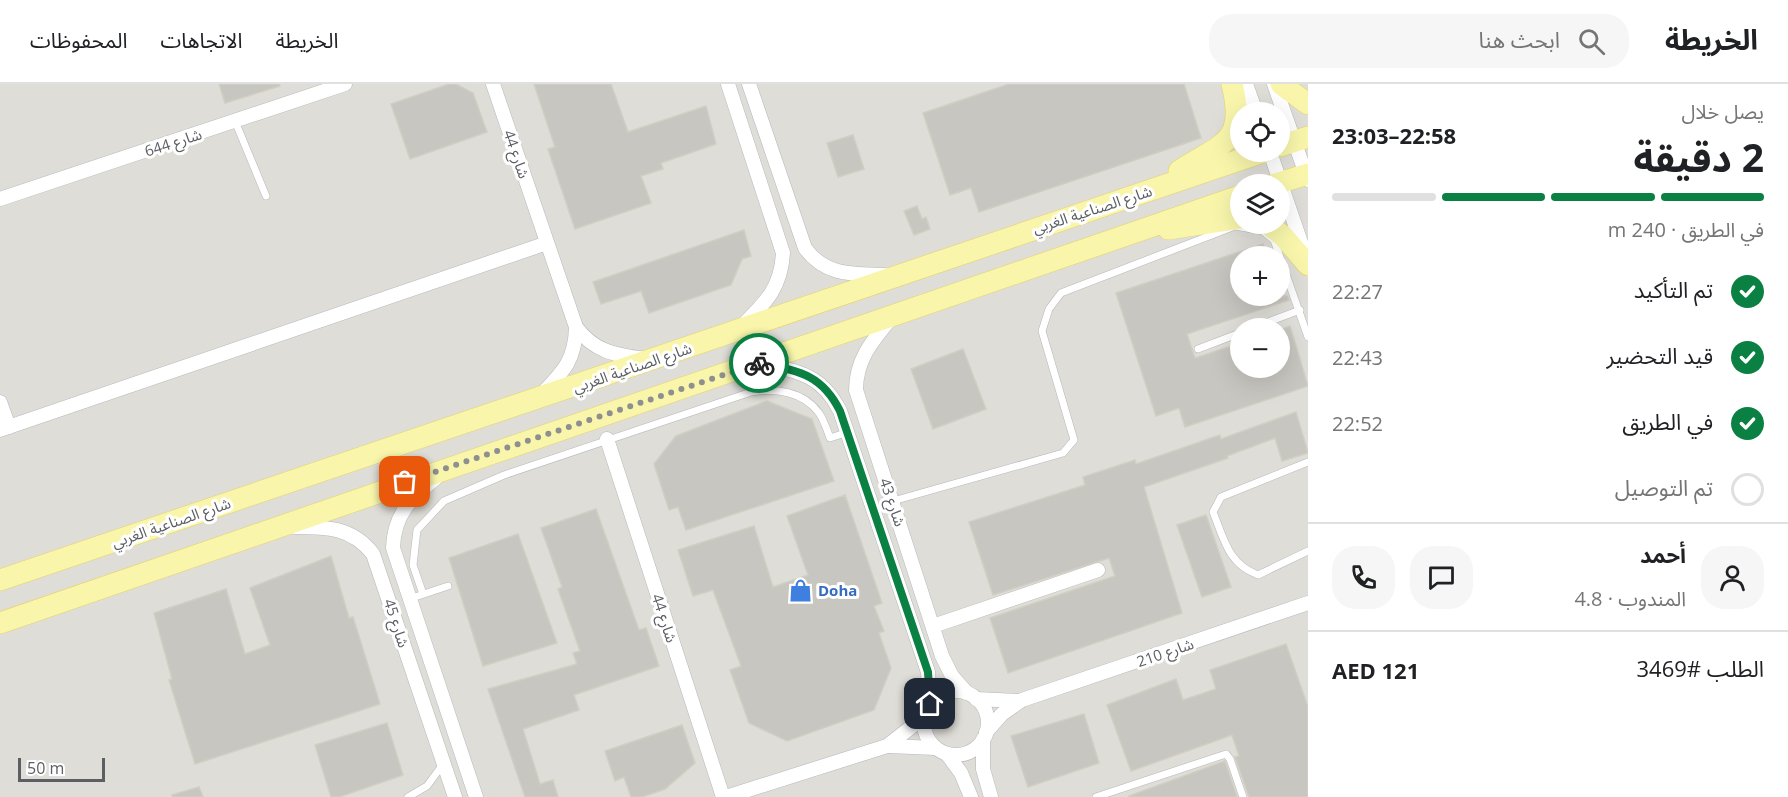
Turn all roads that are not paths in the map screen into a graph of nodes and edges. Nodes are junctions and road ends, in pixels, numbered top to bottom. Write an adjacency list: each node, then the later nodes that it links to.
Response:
1 (345, 84): 11 (street, شارع 644)
2 (493, 84): 24 (street, شارع 44)
3 (728, 84): 31 (street)
4 (750, 84): 26 (street)
5 (1232, 84): 16 (main road)
6 (1246, 84): 9 (street)
7 (1274, 84): 12 (street)
8 (1281, 84): 10 (main road)
9 (1252, 102)
10 (1308, 104)
11 (236, 121): 17 (lane); 18 (street, شارع 644)
12 (1294, 142): 14 (street)
13 (1233, 162): 16 (main road, شارع الصناعية الغربي)
14 (1307, 176): 15 (main road)
15 (1290, 181)
16 (1157, 187): 26 (main road, شارع الصناعية الغربي)
17 (266, 196)
18 (0, 199)
19 (1230, 199): 22 (main road)
20 (1290, 216): 25 (street)
21 (1230, 220): 22 (main road)
22 (1132, 232): 28 (main road)
23 (1280, 234): 25 (main road)
24 (547, 243): 30 (street, شارع 44); 39 (street)
25 (1308, 264)
26 (896, 275): 31 (main road, شارع الصناعية الغربي)
27 (1300, 310): 29 (lane); 33 (lane); 44 (lane)
28 (895, 314): 36 (main road); 44 (street, شارع 43)
29 (1279, 318)
30 (576, 327): 35 (street, شارع 44); 37 (street, شارع 44)
31 (738, 330): 35 (main road, شارع الصناعية الغربي)
32 (1230, 337): 34 (lane)
33 (1308, 337)
34 (1198, 349)
35 (652, 360): 37 (main road, شارع الصناعية الغربي)
36 (756, 363): 40 (street, شارع 43); 43 (main road)
37 (537, 400): 48 (main road, شارع الصناعية الغربي)
38 (0, 402): 39 (street)
39 (4, 429)
40 (848, 432): 41 (lane); 56 (street, شارع 43)
41 (607, 440): 50 (lane); 65 (street, شارع 44)
42 (1308, 462): 46 (lane)
43 (449, 467): 45 (main road); 50 (street, شارع 45)
44 (893, 501): 53 (street, شارع 43)
45 (272, 528): 52 (main road); 61 (street, شارع 45)
46 (1308, 551)
47 (1098, 570): 53 (street)
48 (0, 580)
49 (448, 586): 50 (lane)
50 (416, 597): 64 (street, شارع 45)
51 (1308, 603): 55 (street, شارع 210)
52 (0, 623)
53 (933, 626): 54 (street, شارع 43)
54 (971, 696): 55 (street, شارع 210); 56 (street); 58 (street)
55 (1022, 700): 58 (street, شارع 210)
56 (930, 704): 57 (street)
57 (924, 717): 59 (street); 60 (street)
58 (985, 736): 60 (street); 67 (street)
59 (887, 746): 60 (street); 65 (street)
60 (941, 751): 66 (street)
61 (444, 763): 62 (lane); 63 (street, شارع 45)
62 (408, 797)
63 (455, 797)
64 (476, 797)
65 (725, 797)
66 (971, 797)
67 (991, 797)
68 (1096, 797): 69 (lane)
69 (1243, 797)

